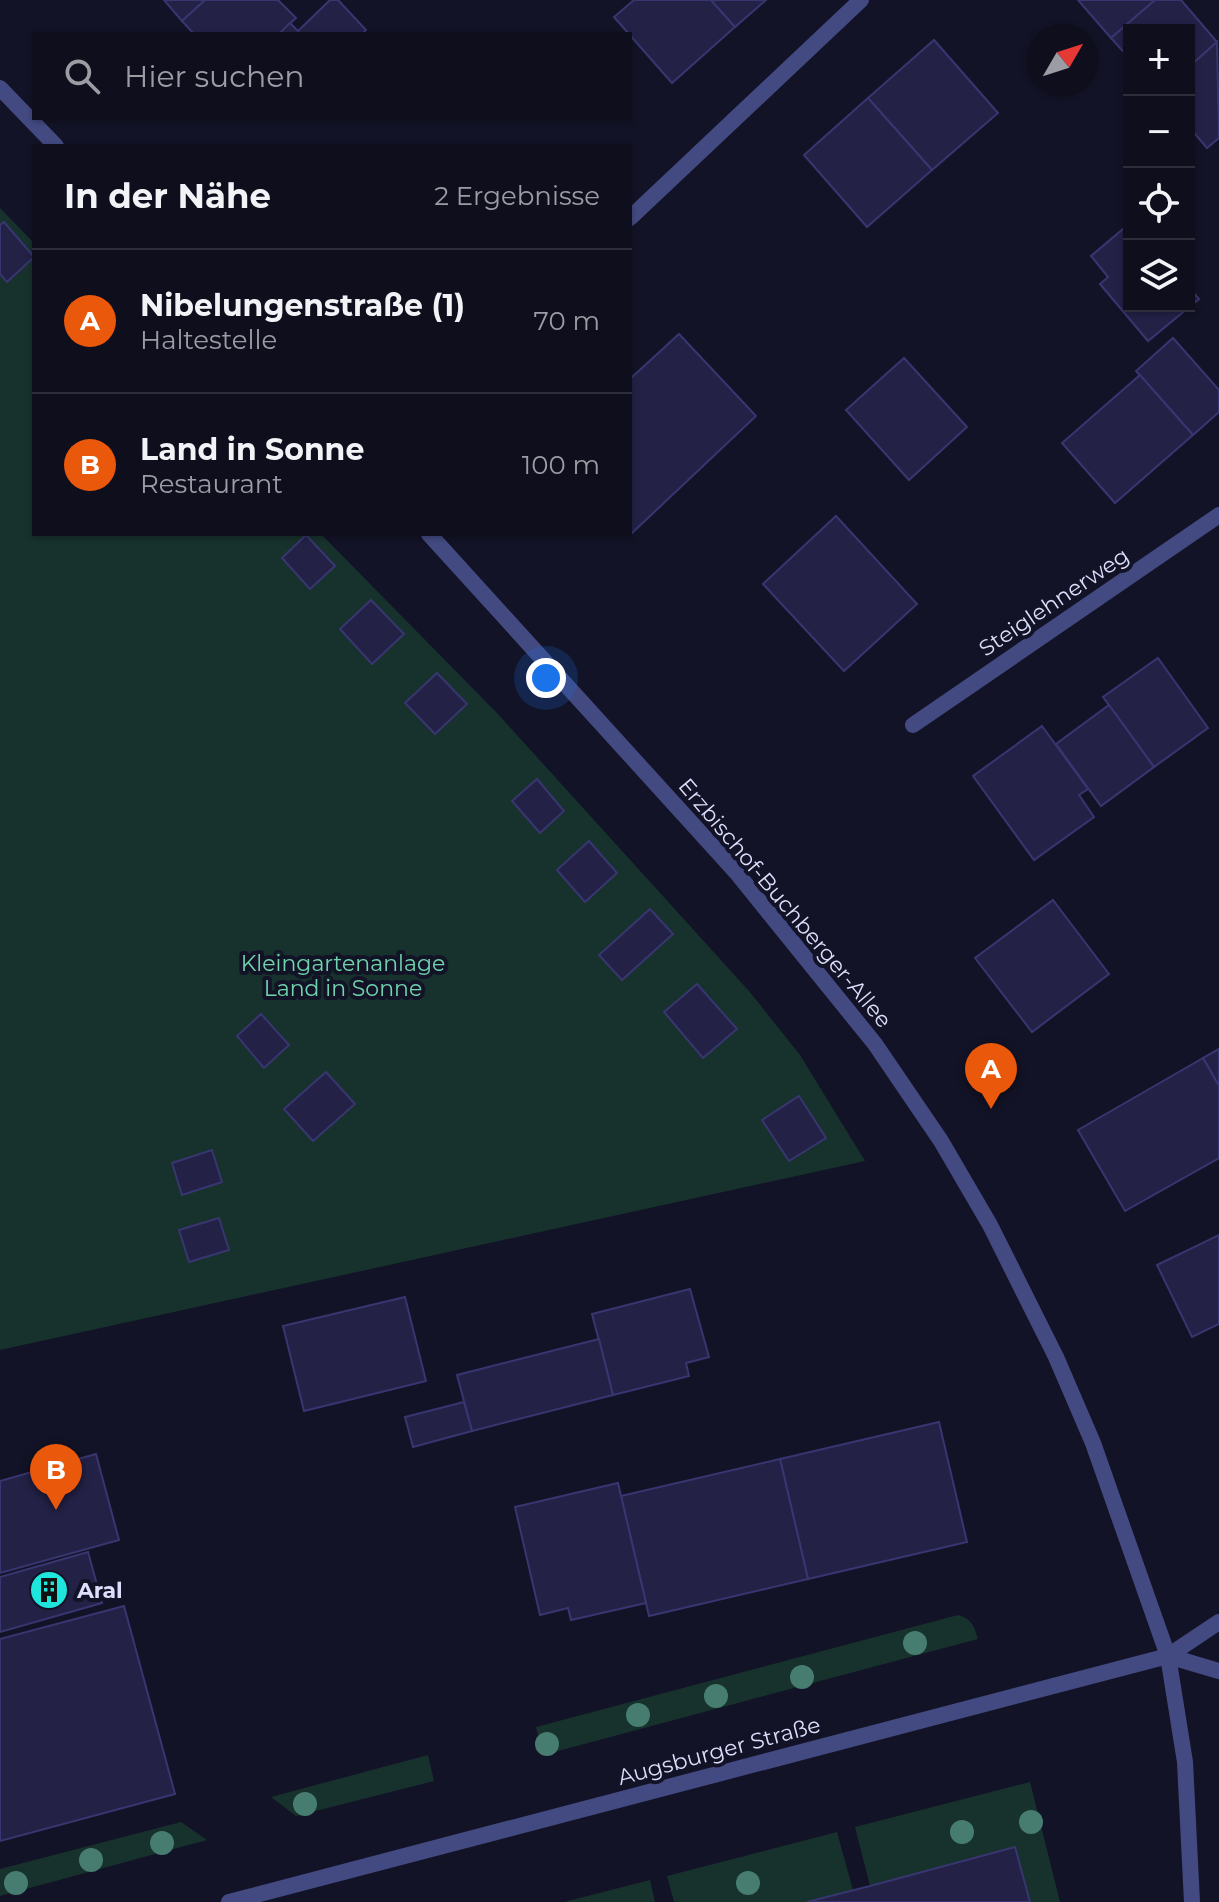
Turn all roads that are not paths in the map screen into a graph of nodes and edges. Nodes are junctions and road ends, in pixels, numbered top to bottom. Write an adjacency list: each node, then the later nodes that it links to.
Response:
1 (861, 0): 4 (street)
2 (0, 88): 3 (street)
3 (54, 144)
4 (632, 216)
5 (1219, 515): 7 (street, Steiglehnerweg)
6 (431, 536): 9 (street, Erzbischof-Buchberger-Allee)
7 (913, 725)
8 (1219, 1622): 9 (street)
9 (1168, 1656): 10 (street); 11 (street, Augsburger Straße); 12 (street, Erzbischof-Buchberger-Allee)
10 (1219, 1671)
11 (229, 1902)
12 (1192, 1902)

